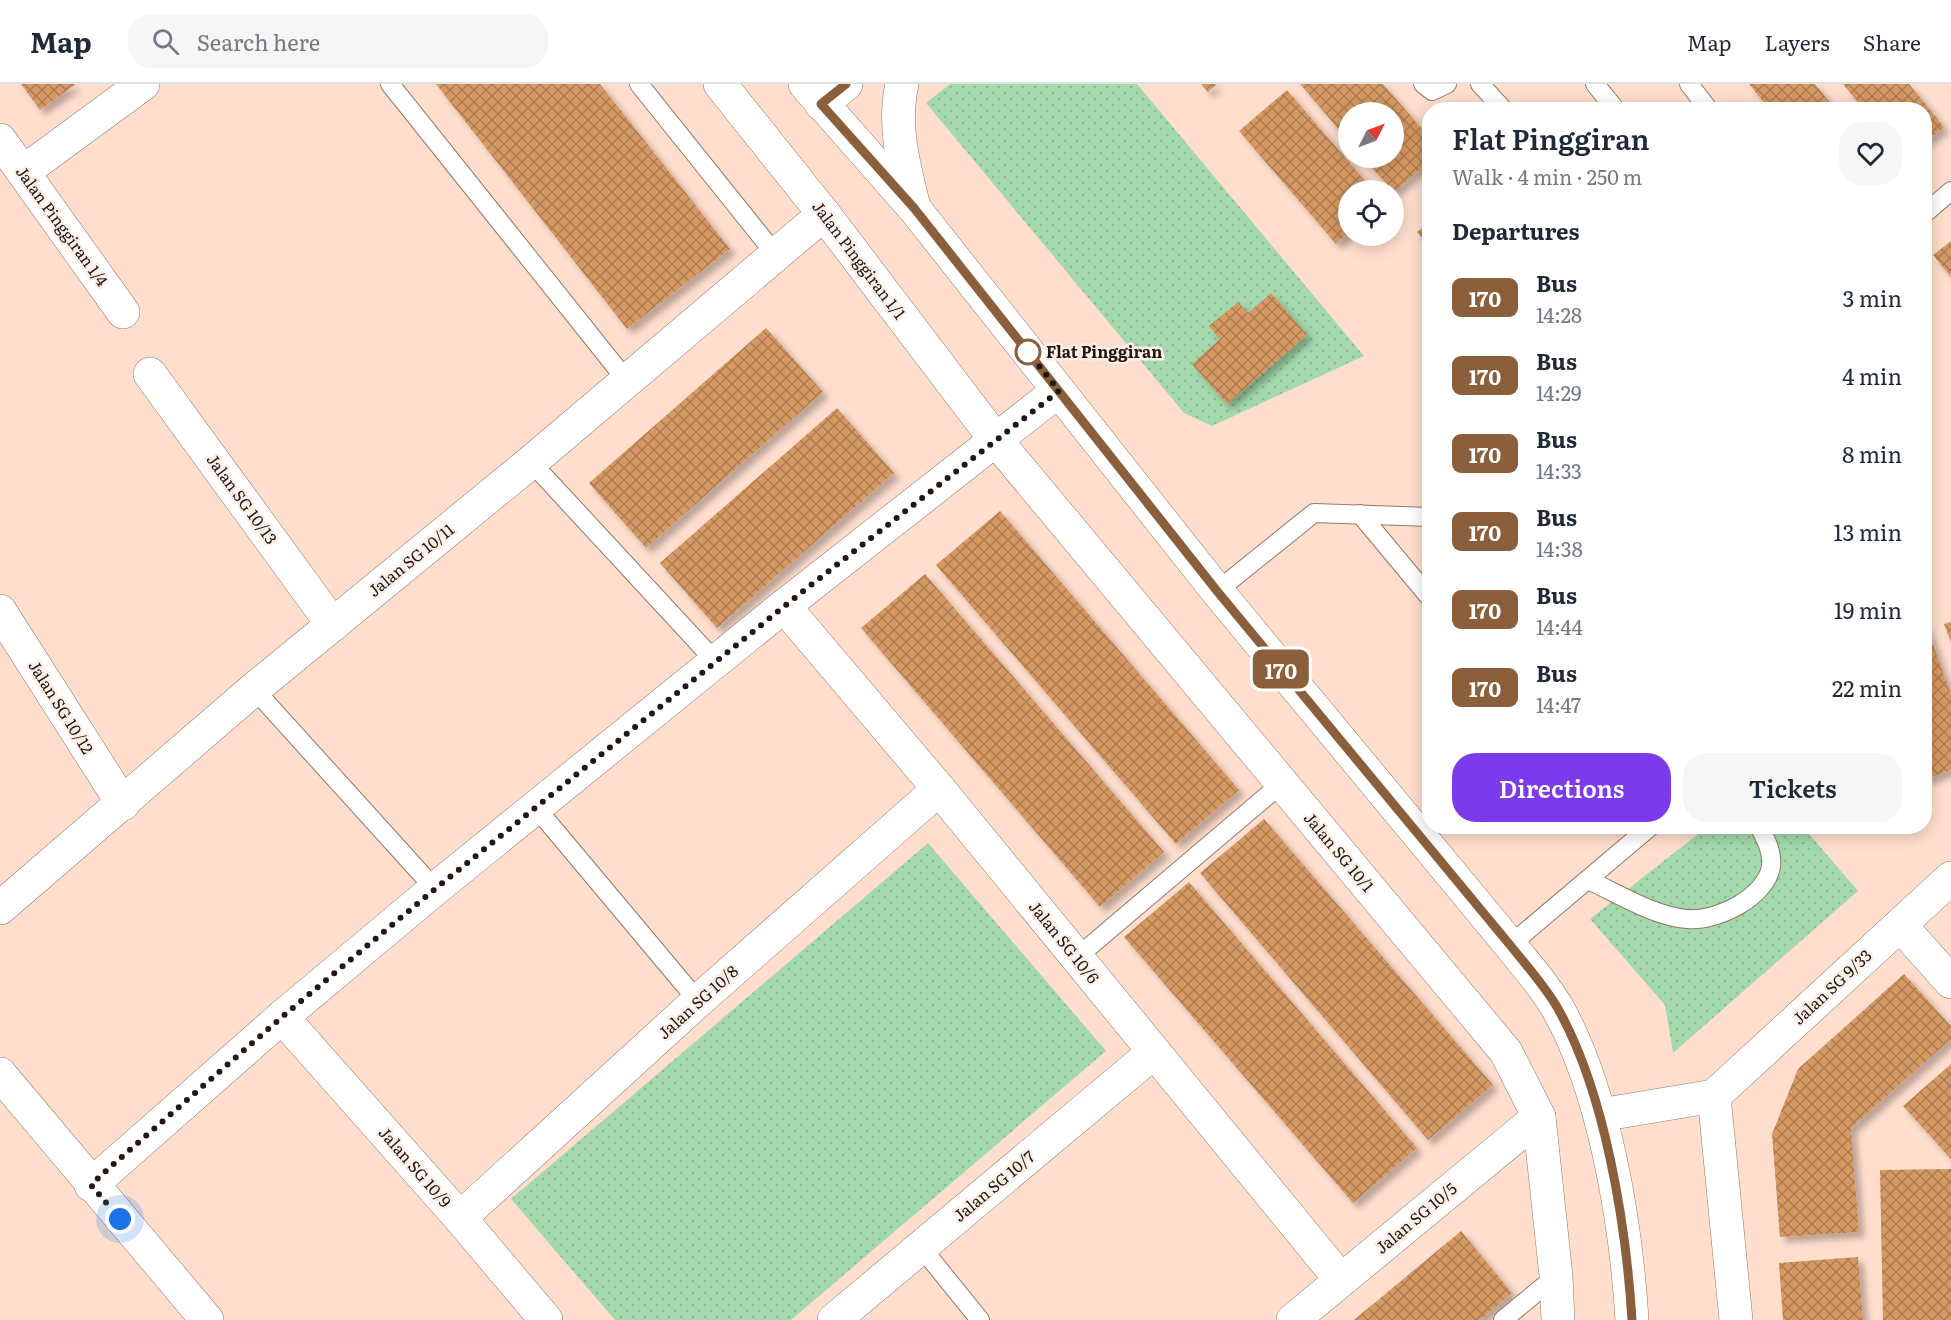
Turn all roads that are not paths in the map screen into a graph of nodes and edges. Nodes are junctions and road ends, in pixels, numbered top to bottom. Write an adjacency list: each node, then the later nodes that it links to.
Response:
1 (143, 84): 16 (street)
2 (390, 84): 24 (lane)
3 (639, 84): 21 (lane)
4 (720, 84): 20 (street, Jalan Pinggiran 1/1)
5 (902, 84): 19 (street)
6 (1423, 84): 7 (lane)
7 (1447, 84)
8 (1480, 84): 12 (lane)
9 (1595, 84): 13 (lane)
10 (1689, 84): 14 (lane)
11 (824, 91): 19 (street)
12 (1497, 102)
13 (1610, 102)
14 (1703, 102)
15 (0, 140): 16 (street, Jalan Pinggiran 1/4)
16 (23, 172): 22 (street, Jalan Pinggiran 1/4)
17 (1951, 191): 18 (lane)
18 (1932, 207)
19 (914, 208): 25 (street)
20 (824, 214): 21 (street, Jalan SG 10/11); 26 (street, Jalan Pinggiran 1/1)
21 (776, 255): 24 (street, Jalan SG 10/11)
22 (123, 312)
23 (150, 374): 34 (street, Jalan SG 10/13)
24 (627, 381): 27 (street, Jalan SG 10/11)
25 (1059, 391): 26 (street); 31 (street)
26 (995, 439): 32 (street); 37 (street, Jalan SG 10/1)
27 (531, 462): 34 (street, Jalan SG 10/11); 35 (lane)
28 (1360, 514): 29 (lane); 30 (lane); 31 (lane)
29 (1422, 517)
30 (1422, 588)
31 (1217, 591): 48 (street)
32 (784, 606): 35 (street); 38 (street, Jalan SG 10/6)
33 (0, 610): 39 (street, Jalan SG 10/12)
34 (333, 624): 36 (street, Jalan SG 10/11)
35 (716, 662): 40 (street)
36 (254, 689): 39 (street, Jalan SG 10/11); 45 (lane)
37 (1281, 784): 49 (lane); 57 (street, Jalan SG 10/1)
38 (939, 789): 49 (street, Jalan SG 10/6); 51 (street, Jalan SG 10/8)
39 (123, 804): 46 (street, Jalan SG 10/11)
40 (537, 809): 45 (street); 51 (lane)
41 (1643, 834): 44 (lane)
42 (1763, 834): 44 (lane)
43 (1951, 878): 47 (street, Jalan SG 9/33)
44 (1588, 880): 48 (lane)
45 (435, 889): 52 (street)
46 (0, 908)
47 (1900, 925): 50 (street); 55 (street, Jalan SG 9/33)
48 (1510, 945): 56 (street)
49 (1076, 958): 53 (street, Jalan SG 10/6)
50 (1951, 982)
51 (698, 1001): 59 (street, Jalan SG 10/8)
52 (282, 1017): 58 (street); 59 (street, Jalan SG 10/9)
53 (1154, 1052): 60 (street, Jalan SG 10/7); 62 (street, Jalan SG 10/6)
54 (0, 1074): 58 (street)
55 (1714, 1096): 56 (street); 71 (street)
56 (1600, 1115): 70 (street)
57 (1539, 1117): 61 (street, Jalan SG 10/1); 62 (street, Jalan SG 10/5)
58 (91, 1185): 63 (street)
59 (460, 1218): 64 (street, Jalan SG 10/9)
60 (921, 1247): 65 (street, Jalan SG 10/7); 66 (lane)
61 (1556, 1276): 68 (lane); 69 (street, Jalan SG 10/1)
62 (1341, 1281): 67 (street, Jalan SG 10/5)
63 (207, 1320)
64 (546, 1320)
65 (834, 1320)
66 (980, 1320)
67 (1293, 1320)
68 (1503, 1320)
69 (1558, 1320)
70 (1632, 1320)
71 (1736, 1320)

